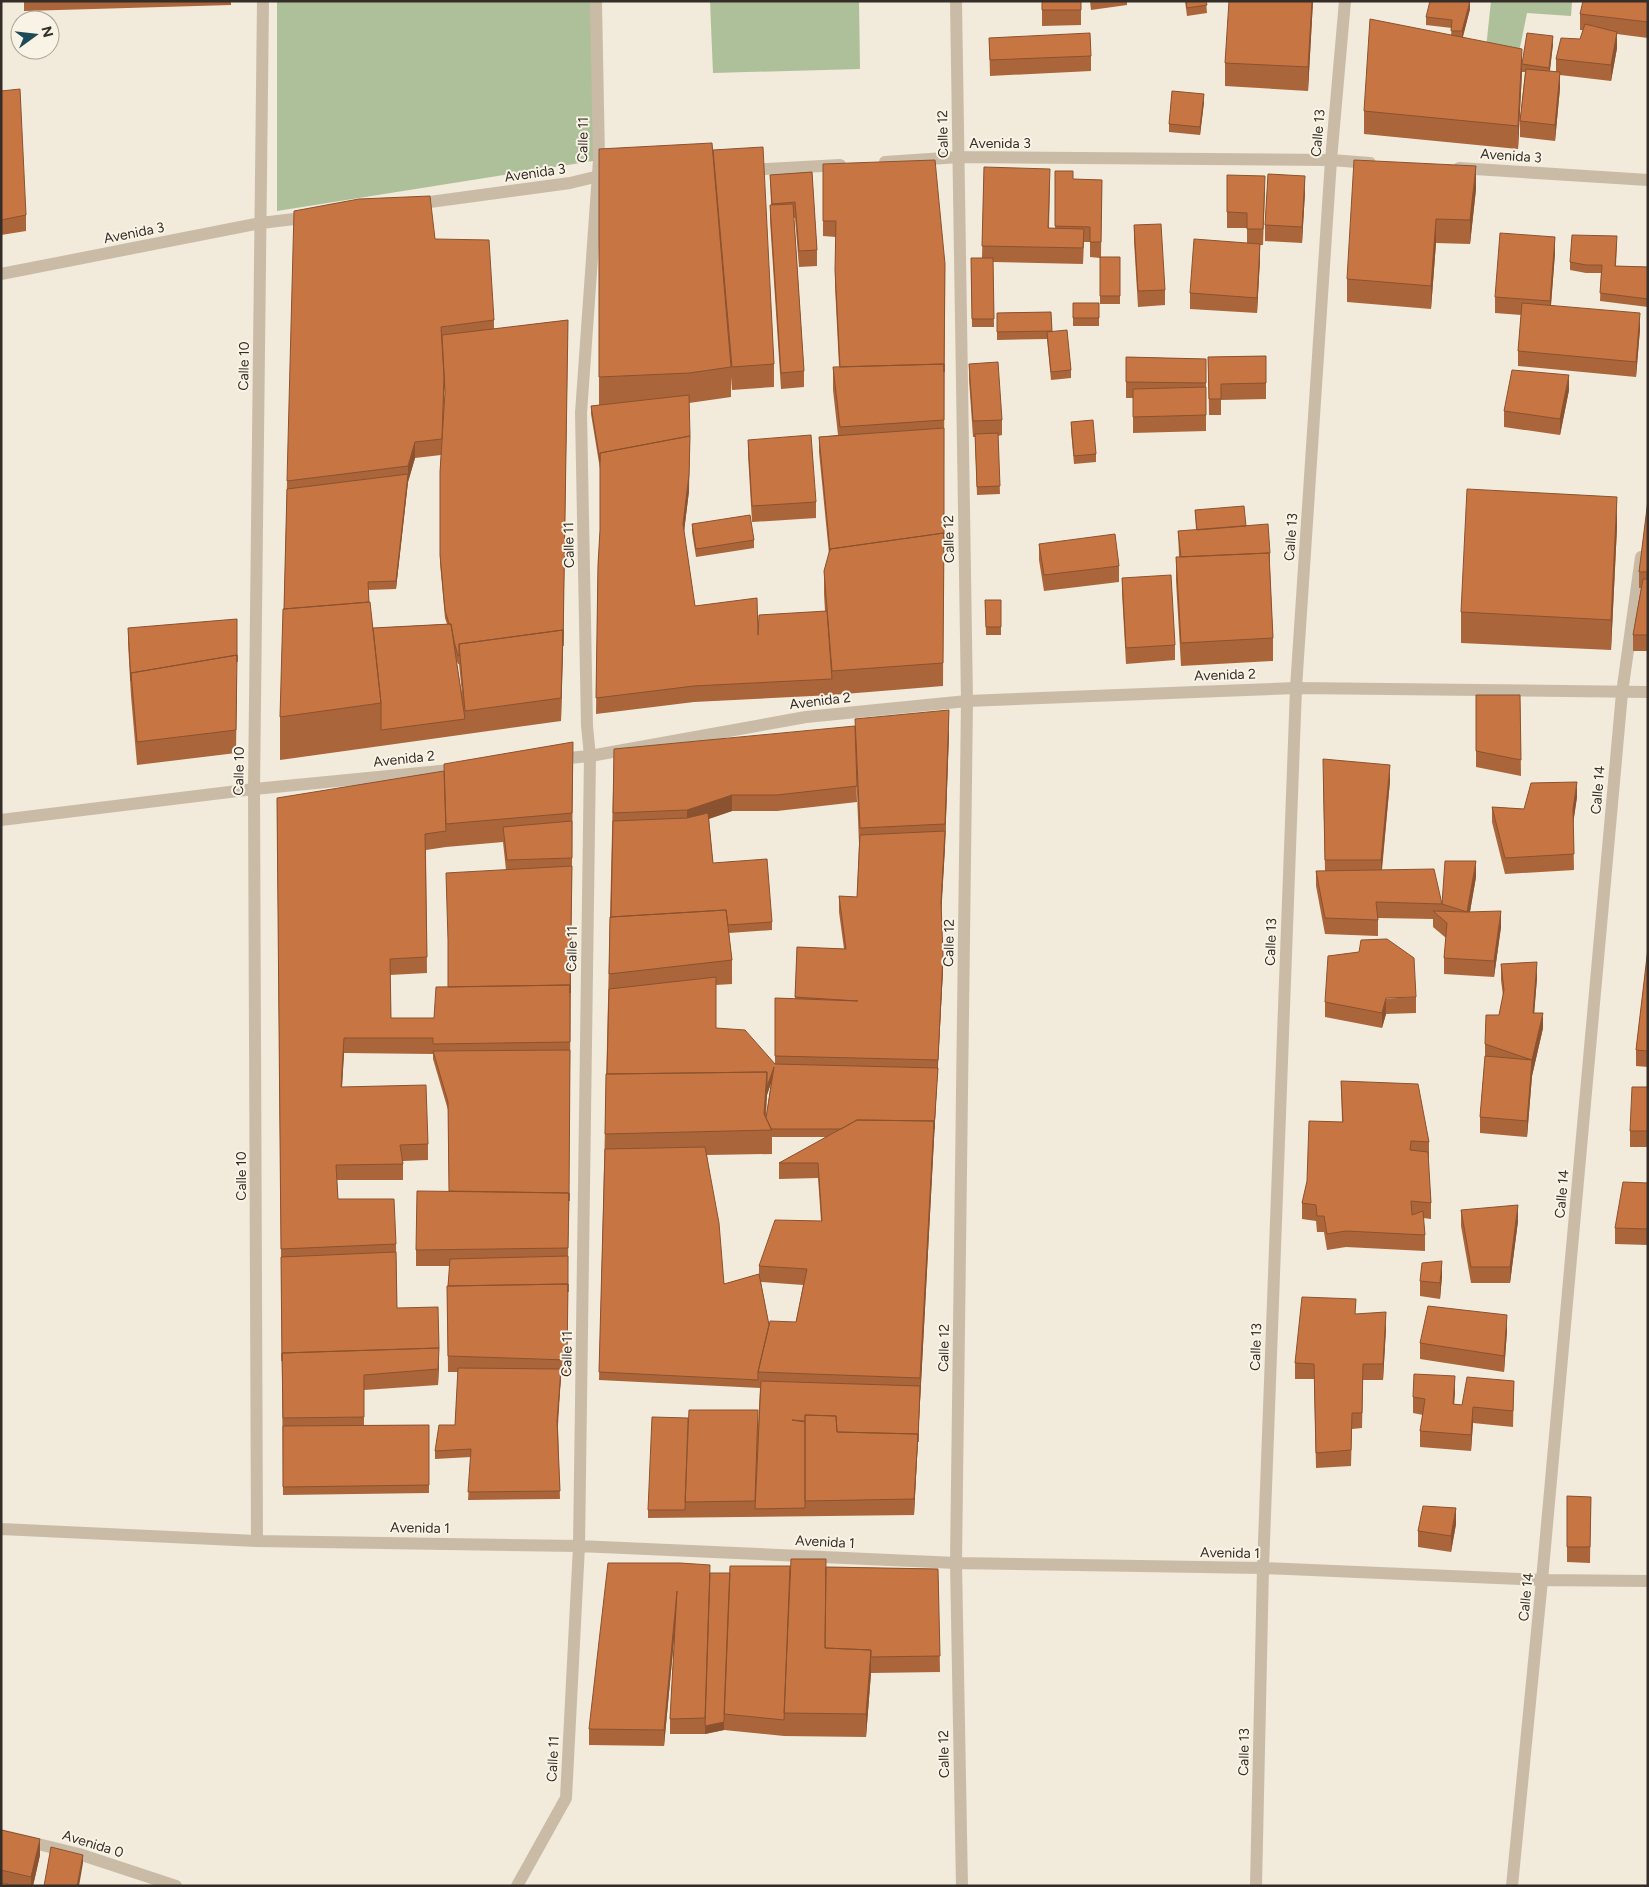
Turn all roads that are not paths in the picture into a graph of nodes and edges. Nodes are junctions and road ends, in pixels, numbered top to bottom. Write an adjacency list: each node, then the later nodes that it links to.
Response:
1 (263, 1): 17 (street, Calle 10)
2 (596, 1): 13 (street, Calle 11)
3 (956, 1): 5 (street, Calle 12)
4 (1345, 1): 6 (street, Calle 13)
5 (959, 158): 6 (street, Avenida 3); 7 (street, Avenida 3); 23 (street, Calle 12)
6 (1331, 160): 8 (street, Avenida 3); 20 (street, Calle 13)
7 (871, 163)
8 (1380, 163)
9 (851, 164): 11 (street)
10 (1450, 168): 14 (street, Avenida 3)
11 (738, 170)
12 (616, 175): 13 (street, Avenida 3)
13 (596, 176): 15 (street, Avenida 3); 24 (street, Calle 11)
14 (1648, 180)
15 (406, 205)
16 (320, 216): 17 (street, Avenida 3)
17 (261, 223): 18 (street, Avenida 3); 27 (street, Calle 10)
18 (1, 274)
19 (1642, 545): 22 (street, Calle 14)
20 (1296, 688): 22 (street, Avenida 2); 23 (street, Avenida 2); 33 (street, Calle 13)
21 (1648, 692): 22 (street, Avenida 2)
22 (1622, 693): 34 (street, Calle 14)
23 (967, 701): 24 (street, Avenida 2); 32 (street, Calle 12)
24 (590, 756): 25 (street, Avenida 2); 31 (street, Calle 11)
25 (550, 760)
26 (471, 768): 27 (street, Avenida 2)
27 (254, 789): 28 (street, Avenida 2); 30 (street, Calle 10)
28 (1, 820)
29 (1, 1529): 30 (street, Avenida 1)
30 (257, 1540): 31 (street, Avenida 1)
31 (579, 1546): 32 (street, Avenida 1); 38 (street, Calle 11)
32 (956, 1563): 33 (street, Avenida 1); 39 (street, Calle 12)
33 (1263, 1568): 34 (street, Avenida 1); 40 (street, Calle 13)
34 (1542, 1580): 35 (street, Avenida 1); 41 (street, Calle 14)
35 (1648, 1581)
36 (1, 1835): 37 (street, Avenida 0)
37 (176, 1886)
38 (518, 1886)
39 (962, 1886)
40 (1256, 1886)
41 (1512, 1886)

